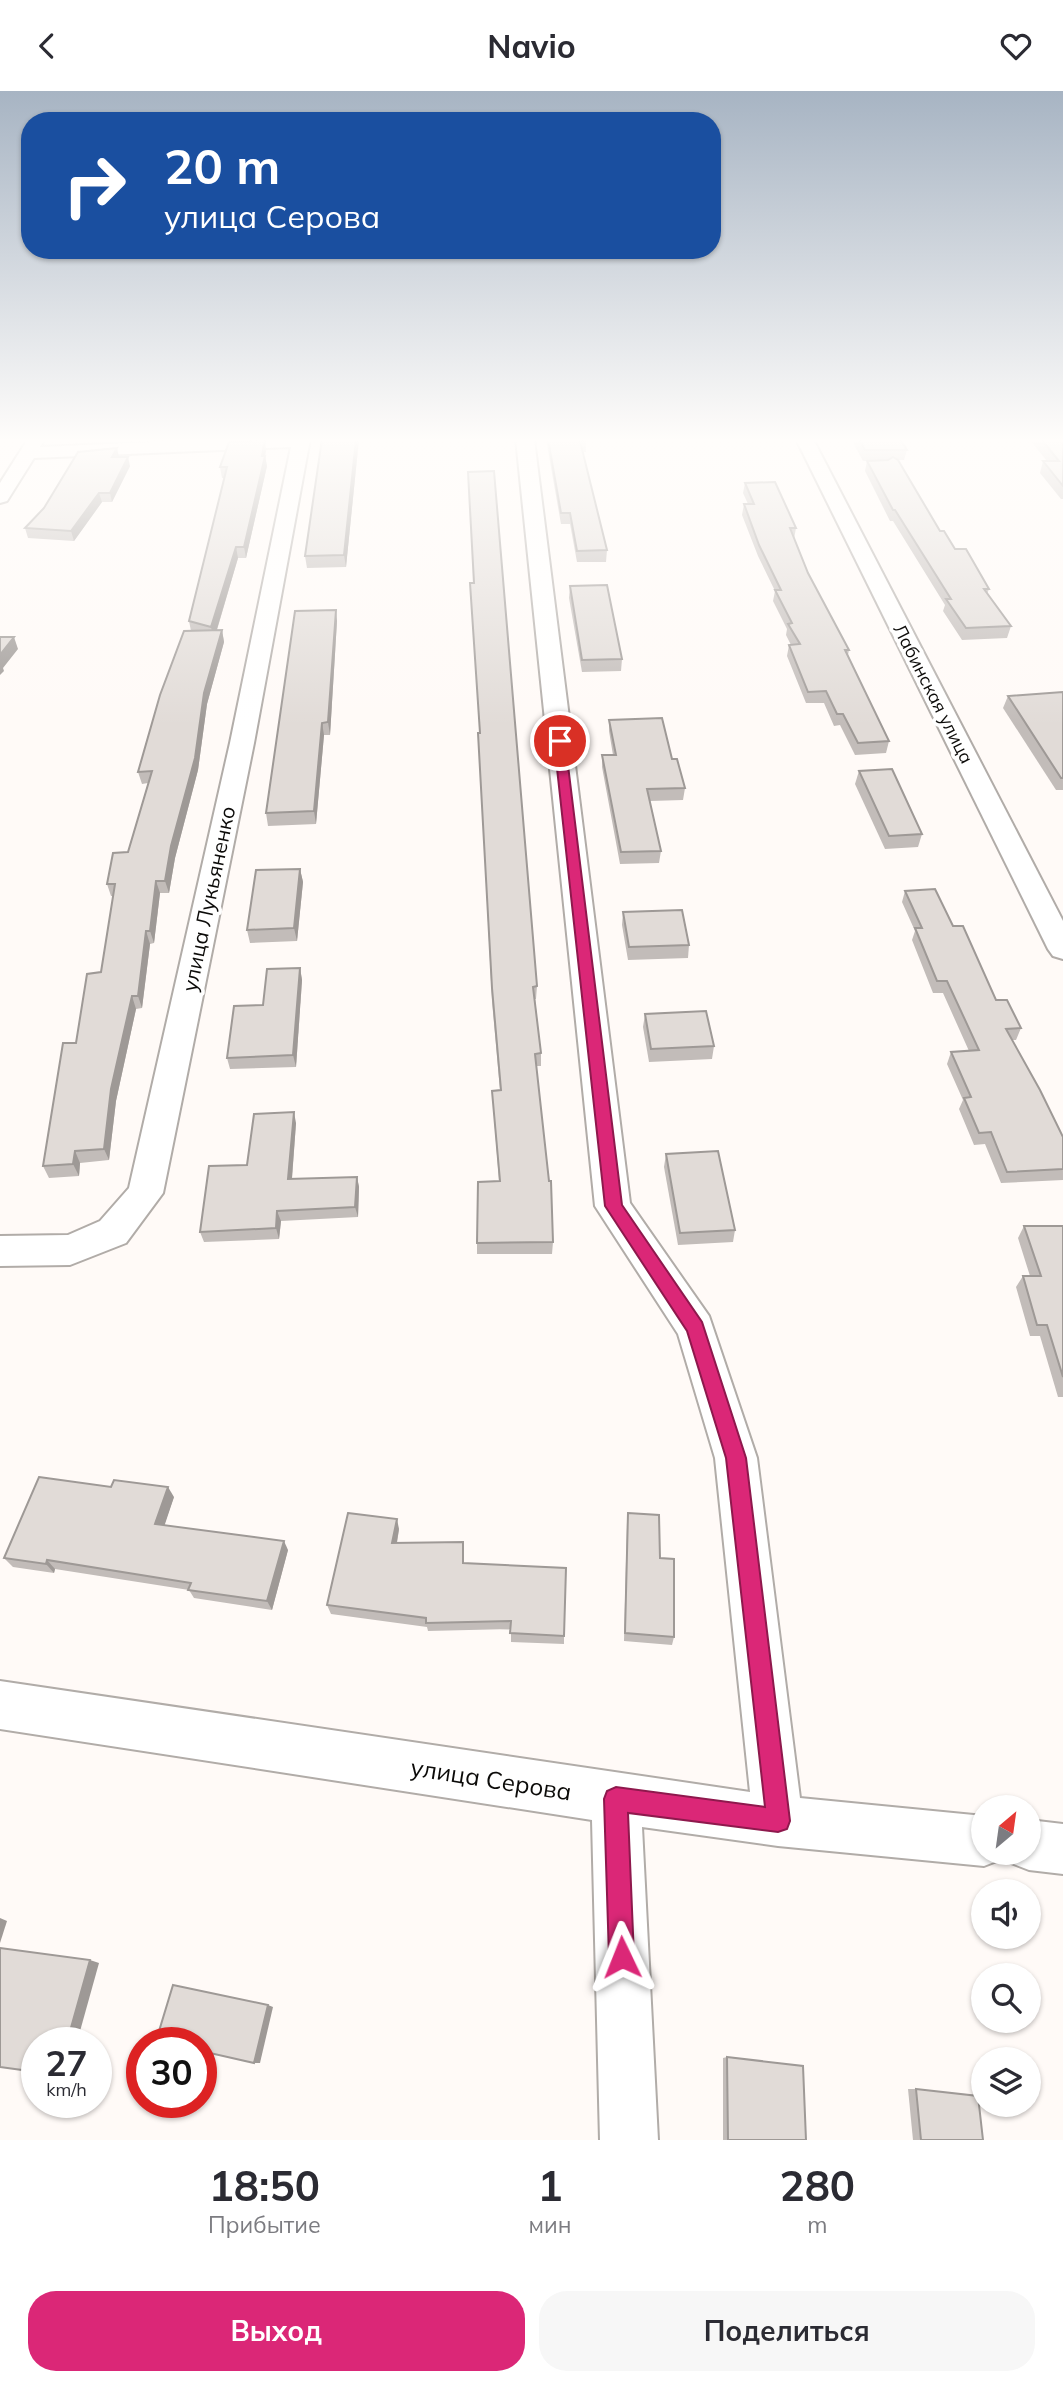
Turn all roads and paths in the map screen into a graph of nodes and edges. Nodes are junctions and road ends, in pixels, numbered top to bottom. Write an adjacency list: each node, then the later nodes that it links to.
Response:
1 (282, 535): 5 (street, улица Лукьяненко)
2 (536, 535): 8 (street)
3 (853, 535): 4 (street, Лабинская улица)
4 (1063, 949)
5 (0, 1251)
6 (0, 1705): 7 (street, улица Серова)
7 (616, 1799): 8 (street, улица Серова); 12 (street)
8 (778, 1821): 9 (street, улица Серова)
9 (971, 1840)
10 (1041, 1846): 11 (street)
11 (1063, 1849)
12 (629, 2140)

